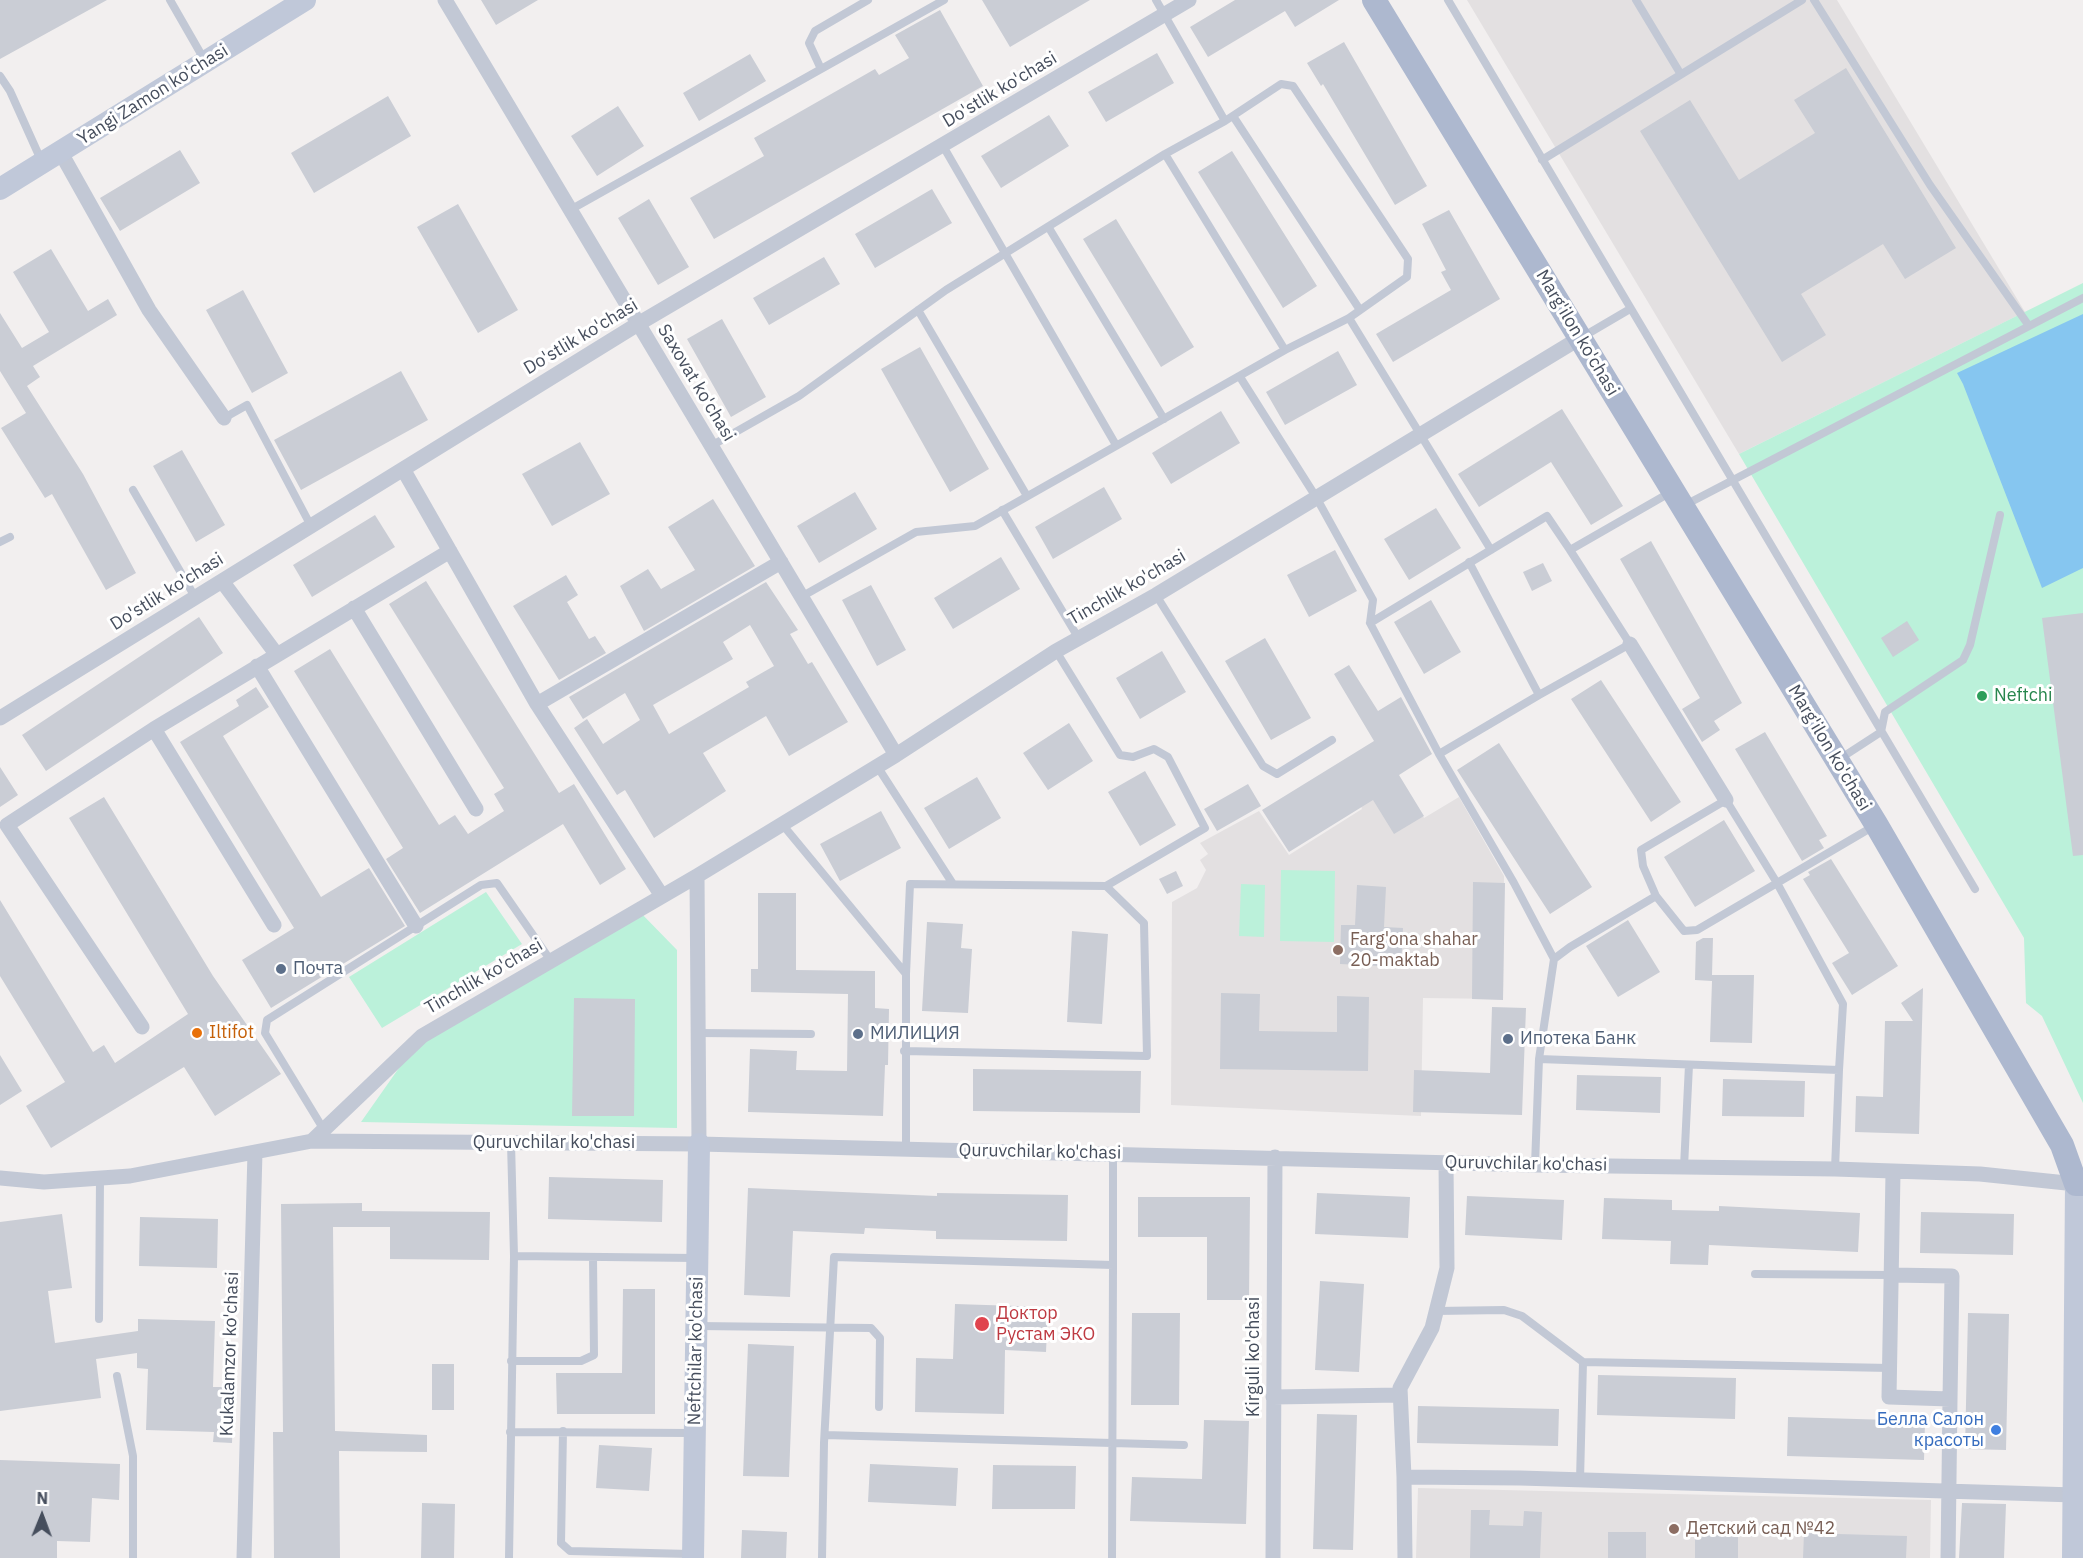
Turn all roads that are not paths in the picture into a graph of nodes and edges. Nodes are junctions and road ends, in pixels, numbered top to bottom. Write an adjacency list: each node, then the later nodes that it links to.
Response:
1 (170, 0): 14 (lane)
2 (305, 0): 14 (street, Yangi Zamon ko'chasi)
3 (445, 0): 25 (street, Saxovat ko'chasi)
4 (867, 0): 15 (lane)
5 (944, 0): 15 (lane)
6 (1155, 0): 13 (lane)
7 (1189, 0): 13 (street, Do'stlik ko'chasi)
8 (1374, 0): 35 (main road, Marg'ilon ko'chasi)
9 (1448, 0): 23 (lane)
10 (1636, 0): 16 (lane)
11 (1802, 0): 16 (lane)
12 (1814, 0): 34 (lane)
13 (1164, 14): 19 (lane); 20 (street, Do'stlik ko'chasi)
14 (206, 62): 22 (street, Yangi Zamon ko'chasi)
15 (821, 69): 25 (lane)
16 (1680, 73): 23 (lane)
17 (0, 76): 22 (lane)
18 (1233, 116): 19 (lane); 31 (lane); 31 (lane)
19 (1225, 121): 21 (lane)
20 (943, 146): 27 (lane); 33 (street, Do'stlik ko'chasi)
21 (1165, 154): 26 (lane); 36 (lane)
22 (52, 158): 24 (street, Yangi Zamon ko'chasi); 38 (street)
23 (1542, 160): 29 (lane)
24 (0, 189)
25 (570, 210): 33 (street, Saxovat ko'chasi)
26 (1049, 228): 27 (lane); 39 (lane)
27 (1007, 255): 30 (lane); 41 (lane)
28 (2083, 298): 34 (lane)
29 (1630, 309): 35 (lane); 44 (lane)
30 (918, 310): 42 (lane); 46 (lane)
31 (1360, 310): 32 (lane)
32 (1349, 318): 36 (lane); 40 (lane)
33 (638, 324): 42 (street, Saxovat ko'chasi); 43 (street, Do'stlik ko'chasi)
34 (2029, 326): 44 (lane)
35 (1580, 338): 40 (street, Tinchlik ko'chasi); 48 (main road, Marg'ilon ko'chasi)
36 (1285, 350): 37 (lane)
37 (1240, 377): 39 (lane); 47 (lane)
38 (224, 418): 51 (lane)
39 (1164, 419): 41 (lane)
40 (1420, 435): 47 (street, Tinchlik ko'chasi); 54 (lane)
41 (1116, 445): 46 (lane)
42 (711, 446): 57 (street, Saxovat ko'chasi)
43 (403, 469): 51 (street, Do'stlik ko'chasi); 56 (street)
44 (1731, 479): 48 (lane); 74 (lane)
45 (133, 490): 61 (lane)
46 (1028, 496): 49 (lane)
47 (1316, 497): 60 (street, Tinchlik ko'chasi); 64 (lane)
48 (1678, 499): 55 (lane); 78 (main road, Marg'ilon ko'chasi)
49 (1002, 510): 62 (lane); 65 (lane)
50 (2000, 514): 74 (lane)
51 (311, 526): 59 (street, Do'stlik ko'chasi)
52 (10, 537): 53 (lane)
53 (0, 542)
54 (1491, 550): 55 (lane); 58 (lane)
55 (1570, 550): 66 (lane)
56 (450, 551): 63 (street); 71 (street)
57 (781, 562): 62 (street, Saxovat ko'chasi); 71 (street)
58 (1469, 562): 64 (lane); 70 (lane)
59 (222, 580): 61 (street, Do'stlik ko'chasi); 68 (street)
60 (1156, 596): 65 (street, Tinchlik ko'chasi); 75 (lane)
61 (195, 597): 72 (street, Do'stlik ko'chasi)
62 (801, 597): 76 (street, Saxovat ko'chasi)
63 (354, 608): 68 (street); 81 (street)
64 (1370, 623): 77 (lane)
65 (1079, 639): 67 (street, Tinchlik ko'chasi)
66 (1630, 644): 70 (lane); 80 (street)
67 (1056, 651): 76 (street, Tinchlik ko'chasi); 87 (lane)
68 (277, 655): 69 (street)
69 (256, 666): 73 (street); 92 (street)
70 (1539, 694): 77 (lane)
71 (537, 704): 89 (street)
72 (1, 715)
73 (154, 729): 91 (street); 96 (street)
74 (1881, 732): 78 (lane); 88 (lane)
75 (1332, 740)
76 (896, 754): 79 (street, Tinchlik ko'chasi)
77 (1438, 754): 93 (lane)
78 (1837, 761): 83 (main road, Marg'ilon ko'chasi)
79 (877, 766): 82 (street, Tinchlik ko'chasi); 86 (lane)
80 (1726, 800): 85 (lane); 90 (lane)
81 (476, 809)
82 (782, 824): 84 (street, Tinchlik ko'chasi); 95 (lane)
83 (1876, 825): 85 (lane); 107 (main road, Marg'ilon ko'chasi)
84 (697, 876): 89 (street, Tinchlik ko'chasi); 97 (street)
85 (1777, 883): 90 (lane); 102 (lane)
86 (953, 884): 87 (lane); 95 (lane)
87 (1106, 886): 99 (lane)
88 (1975, 890)
89 (662, 896): 94 (street, Tinchlik ko'chasi)
90 (1656, 896): 93 (lane)
91 (274, 925)
92 (416, 926): 94 (lane); 103 (lane)
93 (1554, 959): 100 (lane)
94 (551, 961): 103 (street, Tinchlik ko'chasi)
95 (906, 974): 99 (lane)
96 (142, 1027)
97 (698, 1033): 98 (lane); 106 (street)
98 (811, 1034)
99 (904, 1051): 108 (lane)
100 (1539, 1059): 101 (lane); 113 (lane)
101 (1689, 1065): 102 (lane); 114 (lane)
102 (1839, 1070): 115 (lane)
103 (324, 1130): 104 (street, Tinchlik ko'chasi)
104 (312, 1141): 105 (street, Quruvchilar ko'chasi); 109 (street, Quruvchilar ko'chasi)
105 (511, 1143): 106 (street, Quruvchilar ko'chasi); 120 (lane)
106 (699, 1144): 108 (street, Quruvchilar ko'chasi); 122 (street, Neftchilar ko'chasi)
107 (2073, 1145): 119 (main road, Marg'ilon ko'chasi)
108 (906, 1149): 110 (street, Quruvchilar ko'chasi)
109 (255, 1152): 118 (street, Quruvchilar ko'chasi); 150 (street, Kukalamzor ko'chasi)
110 (1113, 1153): 111 (street, Quruvchilar ko'chasi); 123 (lane)
111 (1275, 1157): 112 (street, Quruvchilar ko'chasi); 135 (street, Kirguli ko'chasi)
112 (1446, 1162): 113 (street, Quruvchilar ko'chasi); 126 (street)
113 (1535, 1166): 114 (street, Quruvchilar ko'chasi)
114 (1684, 1167): 115 (street, Quruvchilar ko'chasi)
115 (1834, 1169): 116 (street, Quruvchilar ko'chasi)
116 (1893, 1173): 119 (street, Quruvchilar ko'chasi); 125 (street)
117 (0, 1178): 118 (street, Quruvchilar ko'chasi)
118 (100, 1178): 127 (lane)
119 (2080, 1184): 147 (street, Marg'ilon ko'chasi)
120 (514, 1256): 121 (lane); 130 (lane)
121 (593, 1257): 122 (lane); 130 (lane)
122 (697, 1257): 128 (street, Neftchilar ko'chasi)
123 (1113, 1265): 129 (lane); 142 (lane)
124 (1755, 1274): 125 (lane)
125 (1891, 1275): 132 (street); 136 (street)
126 (1436, 1311): 131 (lane); 134 (street)
127 (99, 1319)
128 (696, 1326): 129 (lane); 140 (street, Neftchilar ko'chasi)
129 (829, 1326): 137 (lane); 141 (lane)
130 (511, 1361): 139 (lane)
131 (1583, 1362): 132 (lane); 145 (lane)
132 (1890, 1368): 136 (street)
133 (117, 1376): 149 (lane)
134 (1401, 1395): 135 (street); 144 (street)
135 (1274, 1397): 154 (street, Kirguli ko'chasi)
136 (1950, 1400): 146 (street)
137 (879, 1407)
138 (563, 1431): 139 (lane); 140 (lane); 148 (lane)
139 (510, 1432): 151 (lane)
140 (694, 1433): 148 (street, Neftchilar ko'chasi)
141 (825, 1435): 142 (lane); 152 (lane)
142 (1114, 1443): 143 (lane); 153 (lane)
143 (1184, 1445)
144 (1404, 1477): 145 (street); 155 (street)
145 (1580, 1480): 146 (street)
146 (1948, 1491): 147 (street); 156 (street)
147 (2075, 1495): 157 (street, Marg'ilon ko'chasi)
148 (693, 1556)
149 (132, 1558)
150 (244, 1558)
151 (509, 1558)
152 (822, 1558)
153 (1112, 1558)
154 (1273, 1558)
155 (1405, 1558)
156 (1948, 1558)
157 (2073, 1558)

